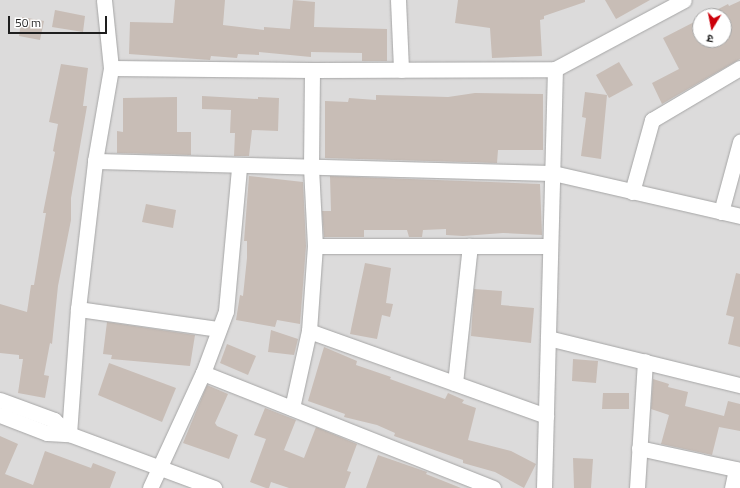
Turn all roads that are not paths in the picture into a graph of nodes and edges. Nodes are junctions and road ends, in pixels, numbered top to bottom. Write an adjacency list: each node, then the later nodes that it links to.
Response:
1 (104, 0): 4 (street)
2 (398, 0): 7 (street)
3 (684, 0): 8 (street)
4 (111, 68): 6 (street); 10 (street)
5 (740, 68): 14 (street)
6 (312, 70): 7 (street); 12 (street)
7 (401, 70): 8 (street)
8 (555, 70): 13 (street)
9 (740, 142): 15 (street)
10 (95, 161): 11 (street); 20 (street)
11 (239, 167): 12 (street); 21 (street)
12 (311, 167): 13 (street); 17 (street)
13 (552, 173): 14 (street); 19 (street)
14 (632, 192): 15 (street)
15 (721, 212): 16 (street)
16 (740, 216)
17 (315, 246): 18 (street); 22 (street)
18 (470, 246): 19 (street); 26 (street)
19 (550, 246): 23 (street)
20 (78, 309): 21 (street); 32 (street)
21 (219, 329): 25 (street)
22 (309, 331): 26 (street); 29 (street)
23 (548, 338): 24 (street); 31 (street)
24 (645, 361): 27 (street); 33 (street)
25 (203, 373): 29 (street); 34 (street)
26 (456, 383): 31 (street)
27 (740, 384)
28 (0, 400): 32 (street)
29 (292, 408): 38 (street)
30 (0, 415): 32 (street)
31 (546, 416): 39 (street)
32 (69, 434): 34 (street)
33 (639, 448): 35 (street); 40 (street)
34 (158, 468): 36 (street); 37 (street)
35 (738, 470): 41 (street)
36 (150, 488)
37 (214, 488)
38 (493, 488)
39 (544, 488)
40 (637, 488)
41 (732, 488)

